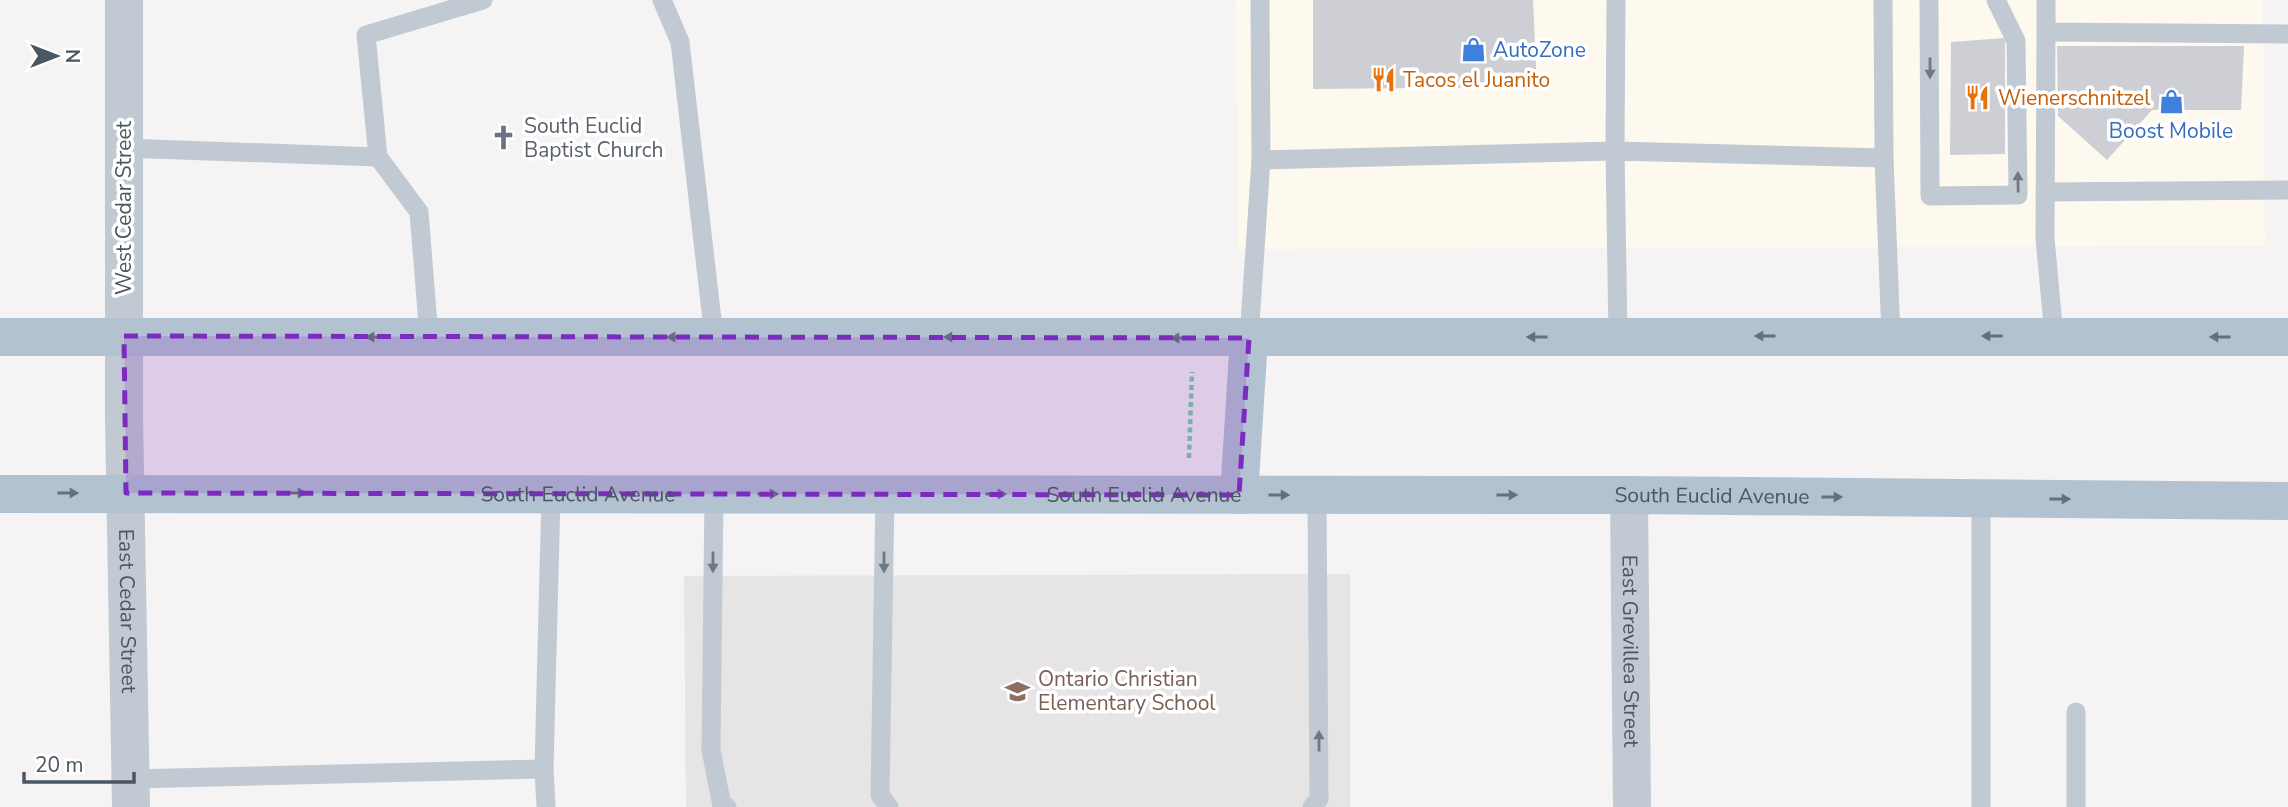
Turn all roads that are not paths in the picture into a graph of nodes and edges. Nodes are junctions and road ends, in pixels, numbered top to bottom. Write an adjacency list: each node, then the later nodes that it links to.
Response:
1 (124, 0): 12 (street, West Cedar Street)
2 (483, 0): 14 (lane)
3 (662, 0): 25 (lane)
4 (1260, 0): 16 (lane)
5 (1616, 0): 13 (lane)
6 (1883, 0): 15 (lane)
7 (1929, 0): 8 (lane, one-way to 8)
8 (1996, 0)
9 (2046, 0): 10 (lane)
10 (2046, 32): 11 (lane); 18 (lane)
11 (2288, 34)
12 (124, 148): 14 (lane); 19 (street, West Cedar Street)
13 (1615, 151): 15 (lane); 16 (lane); 20 (lane)
14 (378, 157): 24 (lane)
15 (1884, 158): 21 (lane)
16 (1261, 160): 27 (lane)
17 (2288, 190): 18 (lane)
18 (2045, 192): 22 (lane)
19 (124, 336): 23 (main road); 24 (main road, one-way to 19); 28 (street, West Cedar Street)
20 (1618, 336): 21 (main road, one-way to 20); 27 (main road, one-way to 27)
21 (1891, 336): 22 (main road, one-way to 21)
22 (2054, 336): 26 (main road, one-way to 22)
23 (0, 337)
24 (429, 337): 25 (main road, one-way to 24)
25 (714, 337): 27 (main road, one-way to 25)
26 (2288, 337)
27 (1249, 338): 34 (main road)
28 (124, 416): 29 (street, East Cedar Street)
29 (126, 493): 30 (main road, South Euclid Avenue, one-way to 29); 31 (main road, South Euclid Avenue, one-way to 31); 41 (street, East Cedar Street)
30 (0, 494)
31 (551, 494): 32 (main road, South Euclid Avenue); 40 (lane)
32 (714, 494): 33 (main road, South Euclid Avenue, one-way to 33); 43 (lane, one-way to 43)
33 (884, 494): 34 (main road, South Euclid Avenue, one-way to 34); 44 (lane, one-way to 44)
34 (1239, 495): 35 (main road, South Euclid Avenue, one-way to 35)
35 (1317, 495): 36 (main road, South Euclid Avenue, one-way to 36); 45 (lane, one-way to 35)
36 (1629, 495): 37 (main road, South Euclid Avenue, one-way to 37); 46 (street, East Grevillea Street)
37 (1981, 498): 38 (main road, South Euclid Avenue, one-way to 38); 47 (lane)
38 (2288, 500)
39 (2076, 712): 48 (lane)
40 (544, 769): 41 (lane); 42 (lane)
41 (131, 793)
42 (546, 807)
43 (727, 807)
44 (889, 807)
45 (1312, 807)
46 (1632, 807)
47 (1981, 807)
48 (2076, 807)

